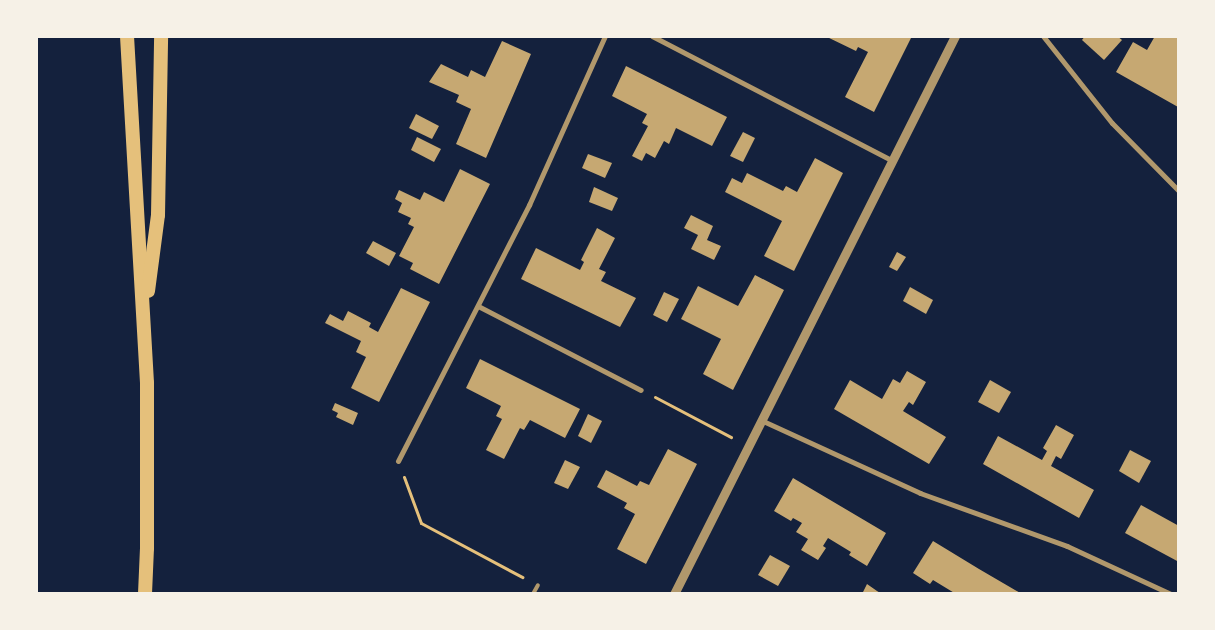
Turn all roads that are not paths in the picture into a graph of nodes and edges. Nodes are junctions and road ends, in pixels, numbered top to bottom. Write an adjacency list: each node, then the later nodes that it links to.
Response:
1 (127, 36): 10 (highway)
2 (161, 36): 10 (highway)
3 (605, 36): 9 (street)
4 (652, 36): 7 (street)
5 (956, 36): 7 (street)
6 (1043, 36): 8 (street)
7 (893, 161): 12 (street)
8 (1179, 191)
9 (478, 306): 11 (street); 13 (street)
10 (143, 314): 15 (highway)
11 (641, 390)
12 (763, 421): 17 (street); 18 (street)
13 (398, 461)
14 (538, 585): 16 (lane)
15 (145, 594)
16 (533, 594)
17 (674, 594)
18 (1171, 594)

